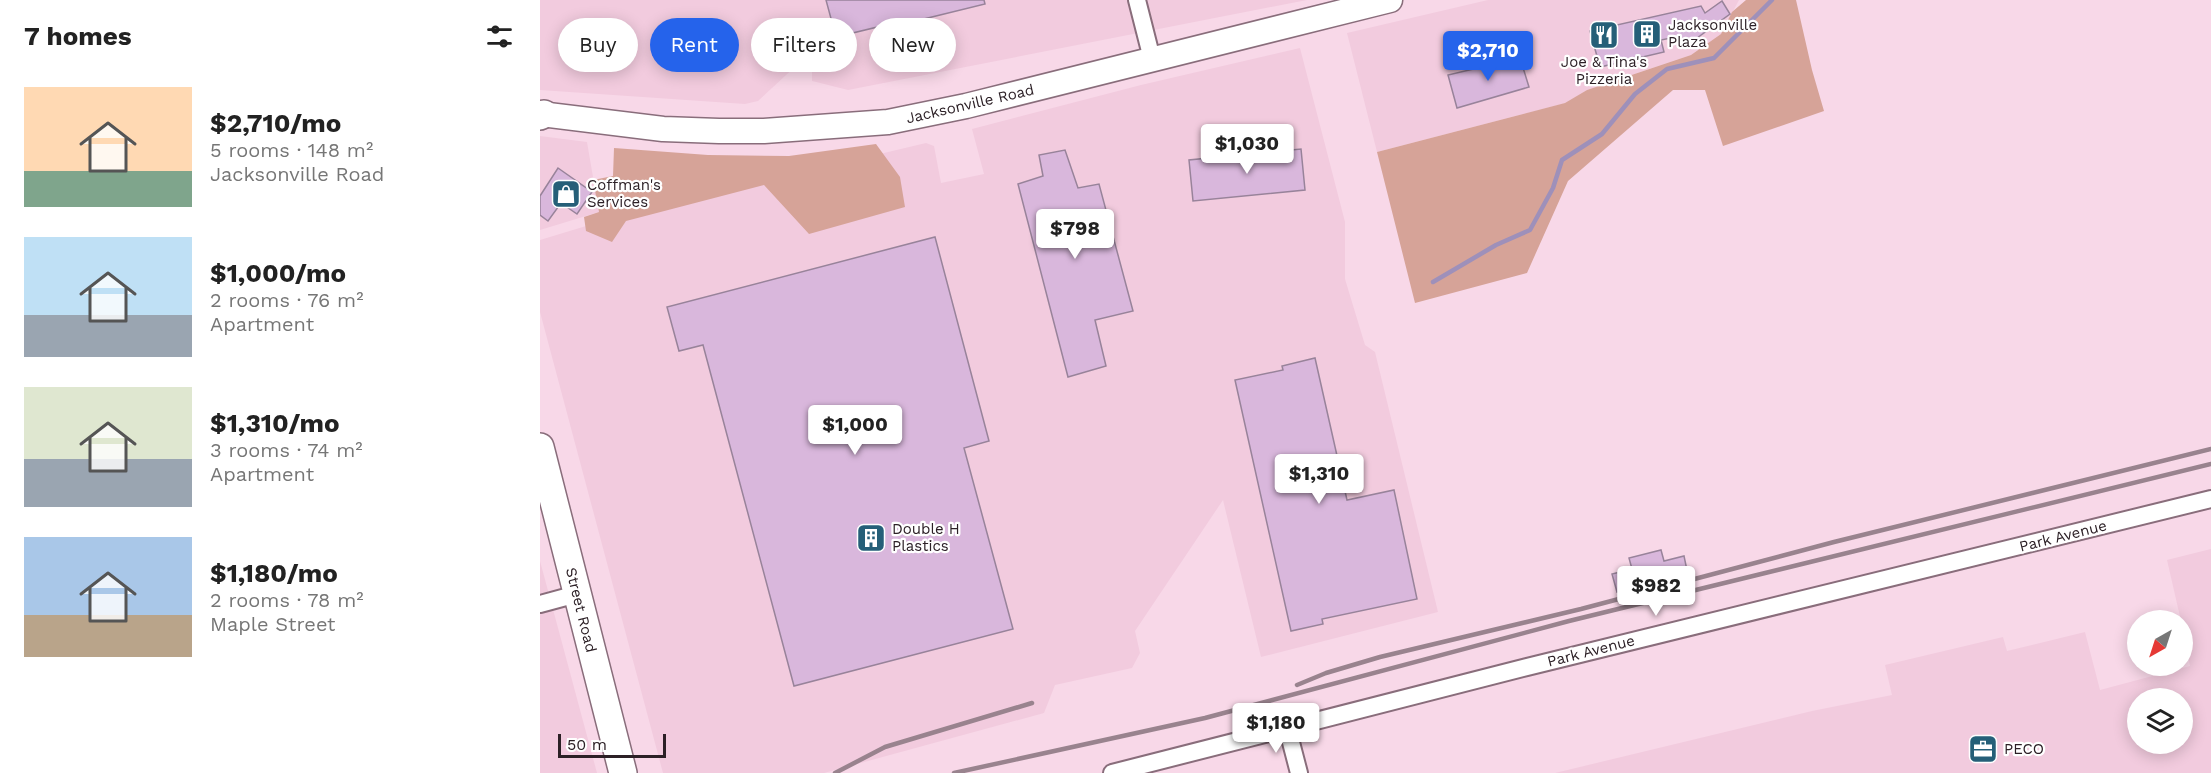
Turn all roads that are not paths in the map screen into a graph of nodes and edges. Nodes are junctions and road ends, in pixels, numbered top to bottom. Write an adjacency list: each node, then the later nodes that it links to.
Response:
1 (1137, 0): 3 (street)
2 (1390, 0): 3 (main road, Jacksonville Road)
3 (1152, 59): 4 (main road, Jacksonville Road)
4 (541, 115)
5 (540, 447): 7 (main road, Street Road)
6 (2211, 499): 9 (street, Park Avenue)
7 (577, 594): 8 (street); 10 (main road, Street Road)
8 (540, 604)
9 (1287, 727): 11 (street, Park Avenue); 12 (street)
10 (623, 773)
11 (1112, 773)
12 (1299, 773)

